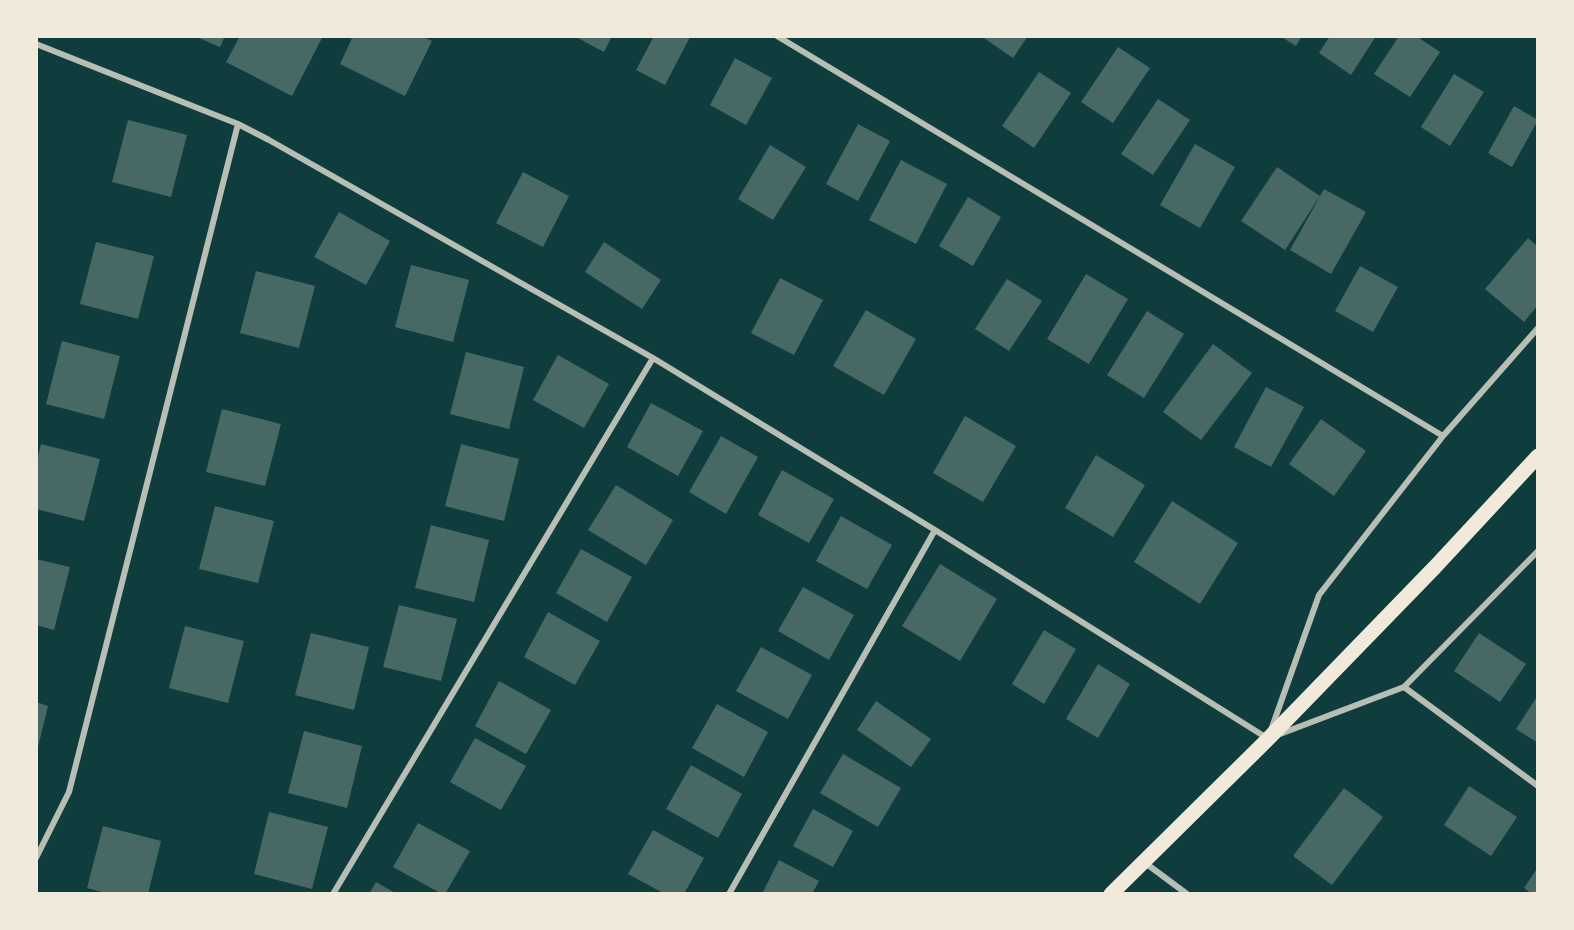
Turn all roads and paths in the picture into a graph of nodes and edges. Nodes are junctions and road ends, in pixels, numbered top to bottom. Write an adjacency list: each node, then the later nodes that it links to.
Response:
1 (777, 36): 6 (street)
2 (36, 44): 3 (street)
3 (238, 124): 5 (street); 13 (street)
4 (1538, 328): 6 (street)
5 (653, 358): 8 (street); 15 (street)
6 (1443, 436): 11 (street)
7 (1538, 456): 11 (main road)
8 (935, 530): 11 (street); 16 (street)
9 (1538, 551): 10 (street)
10 (1404, 687): 11 (street); 12 (street)
11 (1268, 739): 14 (main road)
12 (1538, 786)
13 (36, 858)
14 (1143, 862): 17 (main road); 18 (street)
15 (333, 894)
16 (729, 894)
17 (1111, 894)
18 (1187, 894)

